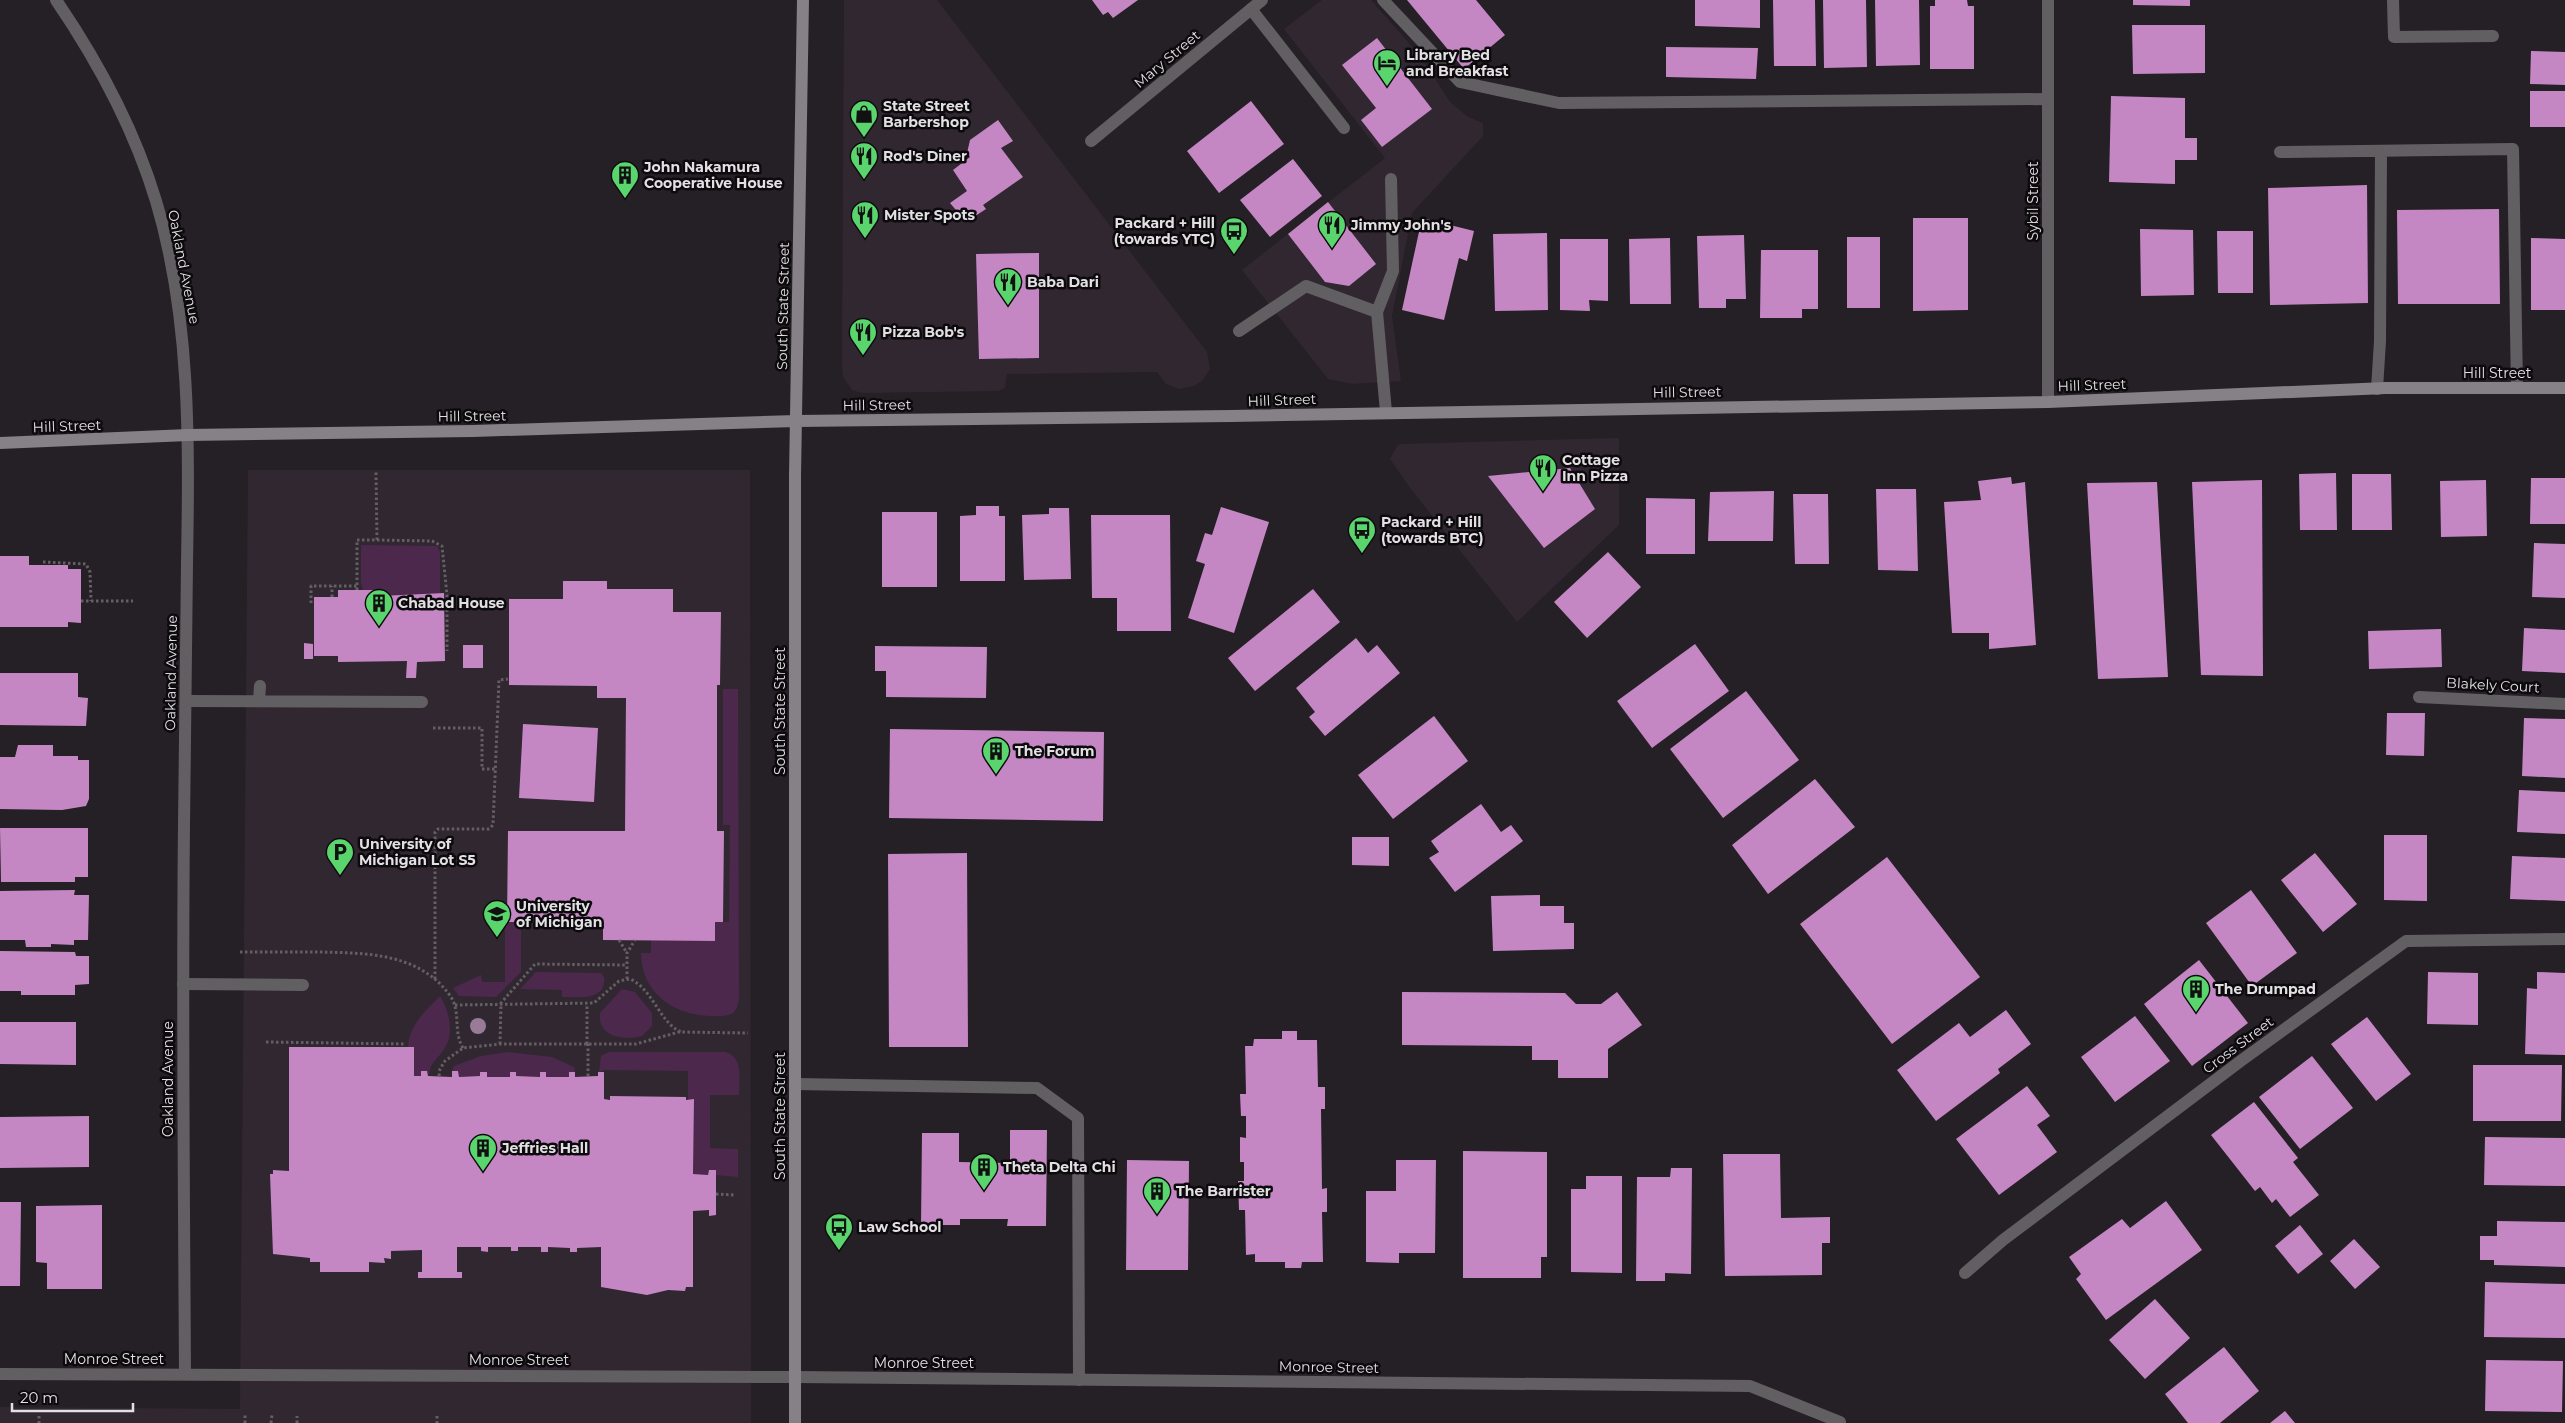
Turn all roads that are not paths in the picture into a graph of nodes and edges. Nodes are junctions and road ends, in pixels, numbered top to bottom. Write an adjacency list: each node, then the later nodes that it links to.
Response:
1 (56, 0): 23 (street, Oakland Avenue)
2 (803, 0): 22 (street, South State Street)
3 (1262, 0): 7 (street, Mary Street)
4 (1383, 0): 9 (street)
5 (2048, 0): 9 (street, Sybil Street)
6 (2393, 0): 8 (street)
7 (1251, 9): 10 (street); 11 (street, Mary Street)
8 (2493, 36)
9 (2048, 99): 20 (street, Sybil Street)
10 (1344, 128)
11 (1091, 141)
12 (2381, 151): 13 (street); 17 (street); 19 (street)
13 (2280, 152)
14 (1392, 179): 15 (street)
15 (1377, 312): 16 (street); 21 (street)
16 (1239, 331)
17 (2517, 388): 18 (street, Hill Street); 19 (street, Hill Street)
18 (2565, 388)
19 (2377, 389): 20 (street, Hill Street)
20 (2048, 402): 21 (street, Hill Street)
21 (1386, 412): 22 (street, Hill Street)
22 (796, 420): 23 (street, Hill Street); 34 (street, South State Street)
23 (188, 436): 24 (street, Hill Street); 27 (street, Oakland Avenue)
24 (0, 443)
25 (260, 686): 28 (street)
26 (2419, 697): 30 (street, Blakely Court)
27 (186, 701): 28 (street); 32 (street, Oakland Avenue)
28 (260, 701): 29 (street)
29 (422, 702)
30 (2565, 704)
31 (2565, 939): 35 (street, Cross Street)
32 (183, 984): 33 (street); 37 (street, Oakland Avenue)
33 (303, 985)
34 (795, 1084): 38 (street, South State Street); 39 (street)
35 (1964, 1273)
36 (0, 1374): 37 (street, Monroe Street)
37 (185, 1374): 38 (street, Monroe Street)
38 (795, 1377): 39 (street, Monroe Street); 41 (street, South State Street)
39 (1079, 1380): 40 (street, Monroe Street)
40 (1840, 1422)
41 (795, 1423)

